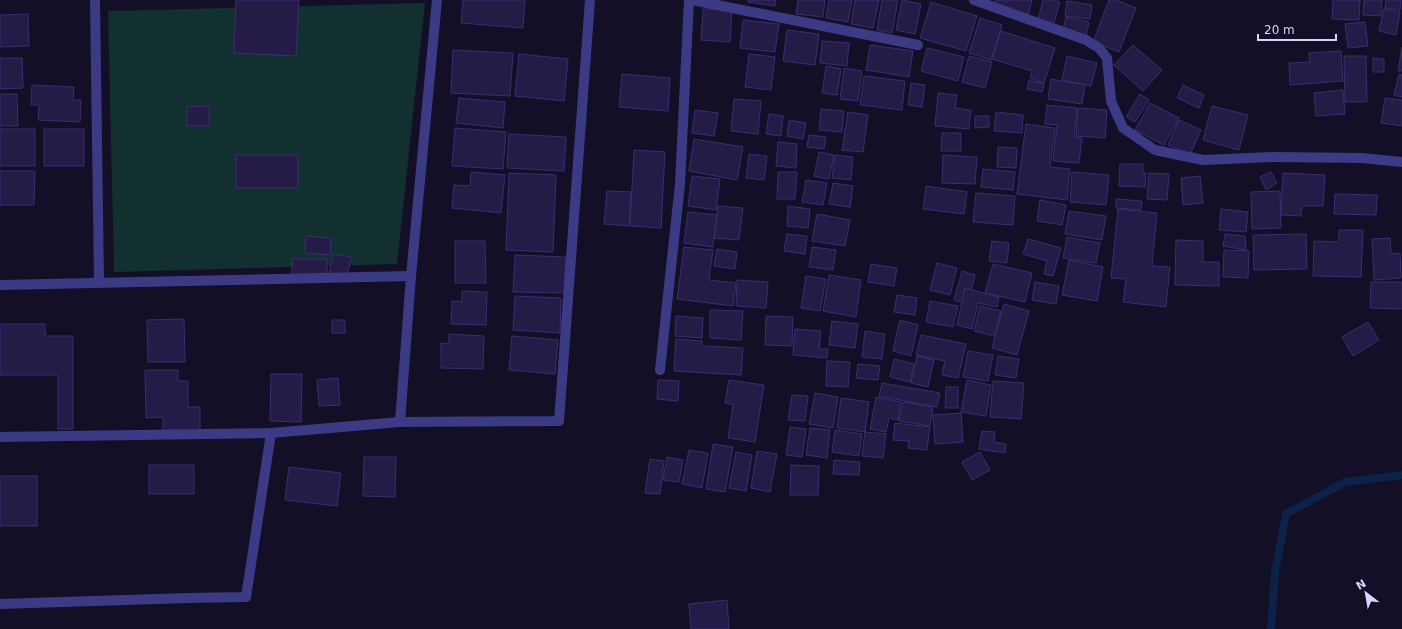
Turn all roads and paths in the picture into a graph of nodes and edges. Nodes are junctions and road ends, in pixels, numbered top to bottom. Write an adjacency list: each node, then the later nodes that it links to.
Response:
1 (96, 0): 9 (street)
2 (437, 0): 8 (street)
3 (590, 0): 12 (street)
4 (691, 0): 6 (street); 11 (street)
5 (974, 0): 7 (street)
6 (918, 45)
7 (1402, 162)
8 (411, 276): 9 (street); 12 (street)
9 (99, 282): 10 (street)
10 (0, 285)
11 (660, 370)
12 (400, 422): 13 (street)
13 (271, 433): 14 (street); 15 (street)
14 (0, 438)
15 (0, 604)

